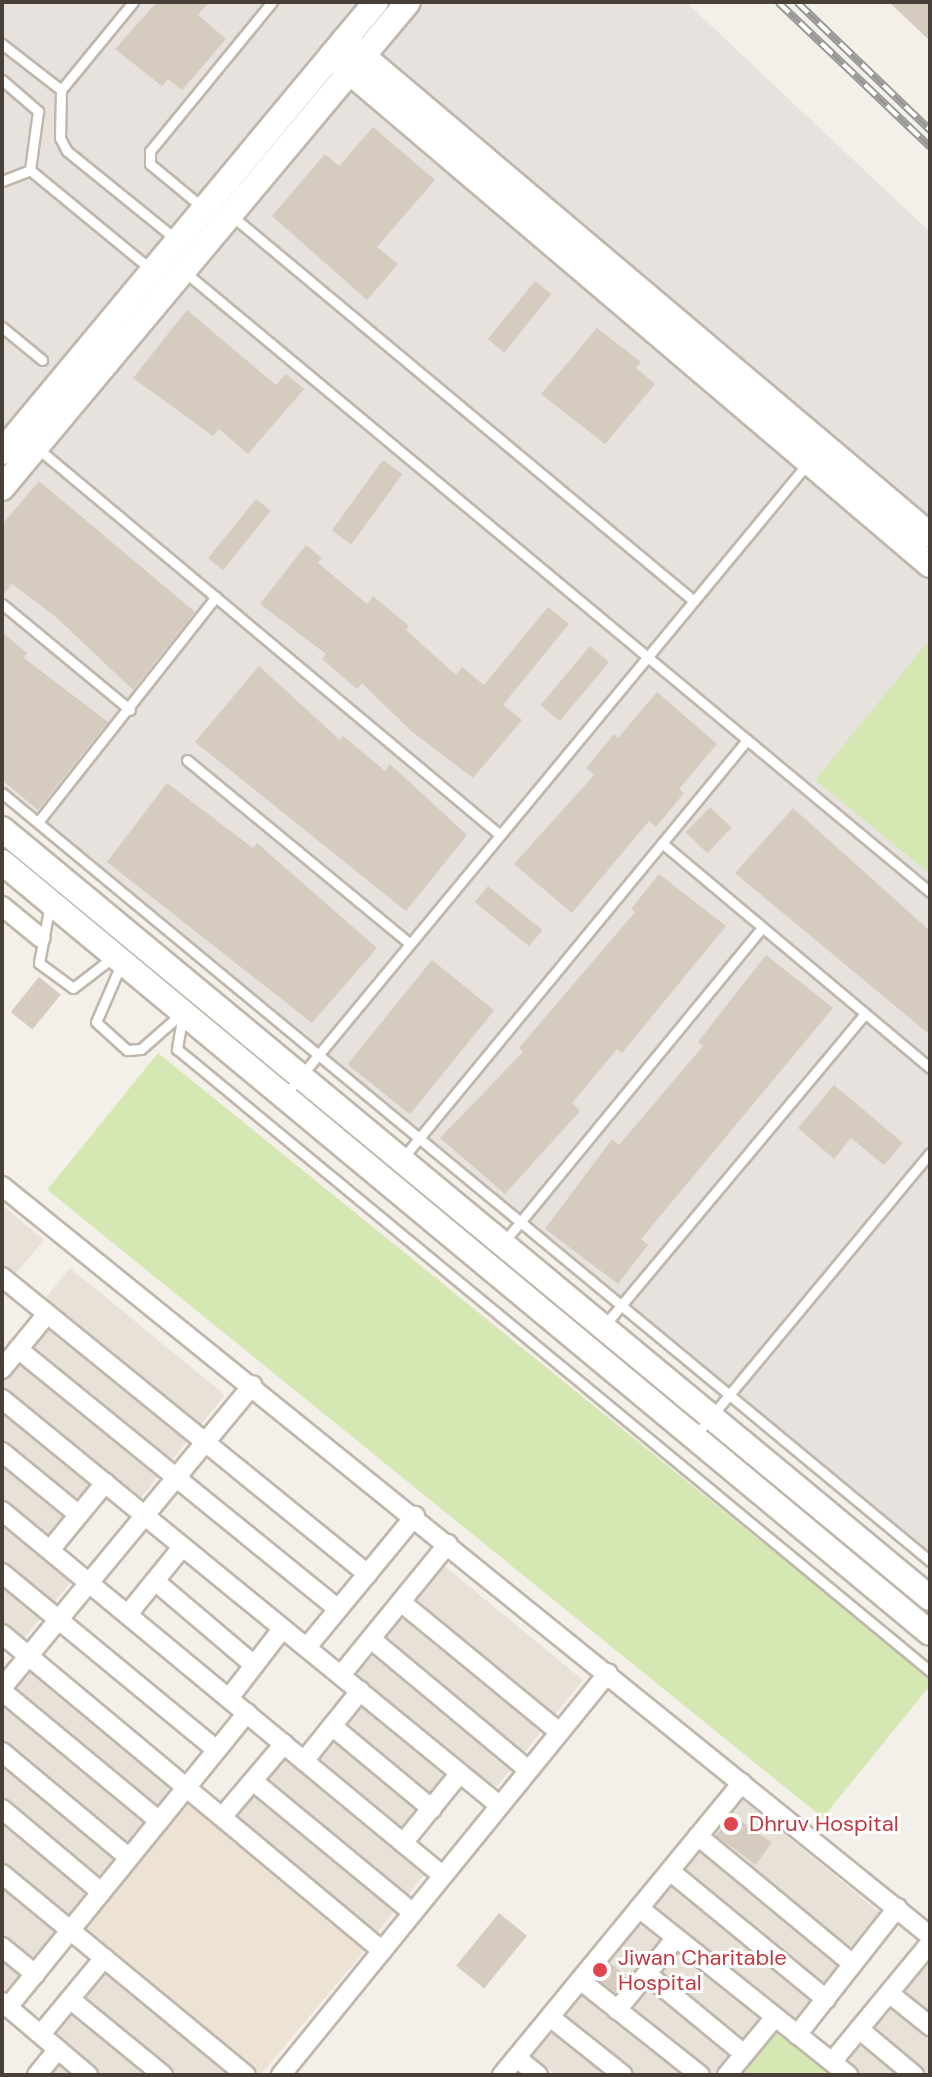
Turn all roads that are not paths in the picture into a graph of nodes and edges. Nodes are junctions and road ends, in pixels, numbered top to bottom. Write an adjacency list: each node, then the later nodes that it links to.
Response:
1 (133, 2): 8 (lane)
2 (272, 2): 11 (lane)
3 (376, 2): 6 (street)
4 (408, 2): 6 (street)
5 (2, 44): 8 (lane)
6 (347, 56): 11 (street); 12 (street); 18 (street)
7 (2, 80): 9 (lane)
8 (61, 90): 13 (lane)
9 (30, 170): 10 (lane); 13 (lane)
10 (2, 181)
11 (204, 209): 13 (street)
12 (230, 215): 13 (street); 23 (lane)
13 (176, 265): 16 (street); 17 (street); 25 (lane)
14 (2, 327): 15 (lane)
15 (42, 360)
16 (36, 447): 19 (street); 22 (lane)
17 (3, 449)
18 (816, 453): 20 (street); 21 (street); 23 (lane)
19 (2, 488)
20 (930, 535)
21 (930, 565)
22 (216, 597): 26 (lane); 32 (lane)
23 (694, 601): 25 (lane)
24 (2, 604): 26 (lane)
25 (647, 657): 27 (lane); 32 (lane)
26 (130, 710): 30 (lane)
27 (747, 740): 33 (lane); 35 (lane)
28 (187, 760): 40 (lane)
29 (2, 793): 30 (lane)
30 (38, 822): 44 (lane)
31 (2, 829): 46 (street)
32 (500, 835): 40 (lane)
33 (662, 843): 38 (lane); 47 (lane)
34 (2, 862): 36 (street)
35 (930, 892)
36 (50, 902): 39 (lane); 41 (street)
37 (2, 906): 39 (street)
38 (762, 928): 43 (lane); 51 (lane)
39 (41, 938): 41 (lane)
40 (410, 944): 44 (lane)
41 (118, 959): 42 (street); 42 (lane)
42 (184, 1010): 46 (street); 92 (lane)
43 (865, 1014): 45 (lane); 54 (lane)
44 (318, 1054): 46 (lane); 47 (lane)
45 (930, 1068)
46 (293, 1085): 49 (street); 63 (street)
47 (419, 1138): 49 (lane); 51 (lane)
48 (930, 1153): 60 (lane)
49 (402, 1159): 52 (street)
50 (2, 1186): 59 (street)
51 (520, 1222): 52 (lane); 54 (lane)
52 (503, 1243): 56 (street)
53 (5, 1284): 55 (street)
54 (621, 1305): 56 (lane); 60 (lane)
55 (47, 1314): 57 (street); 64 (street)
56 (603, 1327): 62 (street)
57 (18, 1349): 58 (street); 66 (street)
58 (2, 1369)
59 (253, 1385): 64 (street); 71 (street)
60 (729, 1395): 62 (lane); 75 (lane)
61 (4, 1403): 67 (street)
62 (711, 1417): 63 (lane); 80 (street)
63 (694, 1437): 86 (street)
64 (205, 1442): 66 (street); 77 (street)
65 (2, 1452): 69 (street)
66 (177, 1476): 70 (street); 82 (street)
67 (105, 1483): 69 (street); 70 (street)
68 (2, 1511): 74 (street)
69 (79, 1515): 74 (street)
70 (145, 1515): 73 (street); 79 (street)
71 (415, 1516): 72 (street); 77 (street)
72 (448, 1544): 81 (street); 93 (street)
73 (183, 1546): 78 (street); 85 (street)
74 (50, 1550): 79 (street)
75 (930, 1561)
76 (2, 1573): 84 (street)
77 (368, 1574): 82 (street)
78 (155, 1581): 83 (street); 91 (street)
79 (90, 1582): 83 (street); 84 (street)
80 (930, 1598)
81 (401, 1602): 88 (street); 100 (street)
82 (338, 1609): 89 (street)
83 (128, 1614): 97 (street)
84 (59, 1619): 90 (street); 102 (street)
85 (283, 1628): 89 (street); 91 (street)
86 (930, 1633)
87 (2, 1634): 90 (street)
88 (371, 1639): 94 (street); 105 (street)
89 (307, 1647): 94 (street)
90 (29, 1656): 95 (street); 109 (street)
91 (254, 1665): 97 (street)
92 (930, 1671)
93 (608, 1673): 100 (street); 108 (street)
94 (341, 1675): 96 (street)
95 (2, 1689): 114 (street)
96 (360, 1691): 99 (street); 106 (street)
97 (229, 1698): 98 (street)
98 (247, 1713): 101 (street); 102 (street)
99 (332, 1726): 104 (street); 112 (street)
100 (559, 1732): 105 (street)
101 (284, 1744): 104 (street); 107 (street)
102 (217, 1750): 109 (street)
103 (2, 1752): 117 (street)
104 (304, 1761): 116 (street)
105 (528, 1770): 110 (street)
106 (460, 1773): 110 (street); 112 (street)
107 (253, 1781): 113 (street); 124 (street)
108 (742, 1783): 115 (street); 123 (street)
109 (186, 1788): 113 (street); 114 (street)
110 (499, 1805): 120 (street)
111 (2, 1809): 121 (street)
112 (432, 1809): 116 (street)
113 (222, 1817): 130 (street)
114 (159, 1821): 117 (street)
115 (698, 1836): 118 (street); 132 (street)
116 (403, 1843): 120 (street)
117 (129, 1858): 121 (street)
118 (670, 1871): 122 (street); 138 (street)
119 (2, 1874): 125 (street)
120 (443, 1876): 124 (street)
121 (101, 1892): 125 (street)
122 (639, 1908): 127 (street); 135 (street)
123 (897, 1908): 126 (street); 132 (street)
124 (413, 1913): 130 (street)
125 (70, 1930): 131 (street); 133 (street)
126 (930, 1936)
127 (676, 1938): 134 (street); 142 (street)
128 (930, 1943): 136 (street)
129 (2, 1947): 133 (street)
130 (382, 1951): 155 (street)
131 (104, 1958): 137 (street); 154 (street)
132 (853, 1964): 138 (street)
133 (35, 1974): 139 (street)
134 (647, 1974): 140 (street); 148 (street)
135 (580, 1980): 140 (street); 141 (street)
136 (889, 1993): 143 (street); 144 (street)
137 (70, 1999): 145 (street); 153 (street)
138 (826, 1999): 146 (street)
139 (5, 2004): 145 (street)
140 (617, 2010): 159 (street)
141 (550, 2017): 149 (street); 158 (street)
142 (775, 2017): 146 (street); 148 (street)
143 (930, 2026)
144 (859, 2029): 150 (street); 162 (street)
145 (41, 2034): 147 (street)
146 (797, 2035): 150 (street)
147 (58, 2049): 151 (street); 152 (street)
148 (744, 2054): 160 (street)
149 (517, 2058): 156 (street); 157 (street)
150 (832, 2062): 161 (street)
151 (37, 2075)
152 (88, 2075)
153 (163, 2075)
154 (246, 2075)
155 (281, 2075)
156 (502, 2075)
157 (538, 2075)
158 (623, 2075)
159 (700, 2075)
160 (727, 2075)
161 (848, 2075)
162 (914, 2075)

